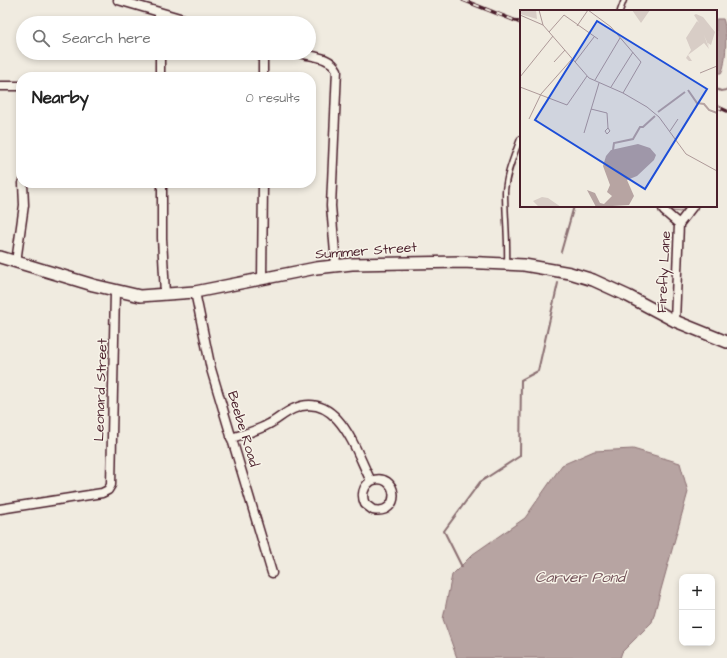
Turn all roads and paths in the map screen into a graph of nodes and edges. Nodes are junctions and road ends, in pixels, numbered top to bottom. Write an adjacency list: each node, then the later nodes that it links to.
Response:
1 (118, 0): 4 (street)
2 (624, 0): 3 (lane)
3 (620, 10)
4 (159, 12): 5 (street); 6 (street)
5 (159, 16)
6 (172, 16)
7 (316, 57): 24 (street)
8 (160, 60): 10 (street)
9 (263, 60): 11 (street)
10 (160, 72)
11 (262, 72)
12 (0, 86): 13 (street)
13 (16, 86)
14 (520, 139): 23 (lane)
15 (23, 188): 22 (street)
16 (162, 188): 28 (street)
17 (263, 188): 25 (street)
18 (662, 207): 20 (street, Firefly Lane)
19 (692, 207): 20 (street, Firefly Lane)
20 (679, 224): 29 (street, Firefly Lane)
21 (0, 257): 22 (main road, Summer Street)
22 (16, 262): 26 (main road, Summer Street)
23 (507, 264): 24 (main road, Summer Street); 29 (main road, Summer Street)
24 (336, 265): 25 (main road, Summer Street)
25 (262, 279): 27 (main road, Summer Street)
26 (116, 291): 28 (main road, Summer Street); 33 (street, Leonard Street)
27 (195, 292): 28 (main road, Summer Street); 31 (street, Beebe Road)
28 (165, 294)
29 (675, 321): 30 (main road, Summer Street)
30 (727, 342)
31 (232, 438): 32 (street); 34 (street, Beebe Road)
32 (371, 481)
33 (0, 509)
34 (272, 573)

